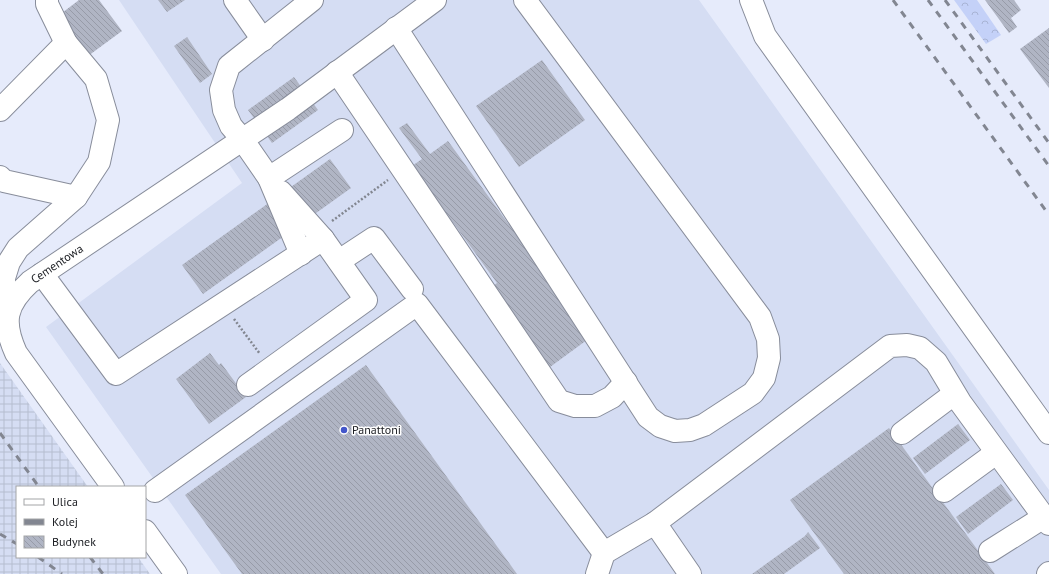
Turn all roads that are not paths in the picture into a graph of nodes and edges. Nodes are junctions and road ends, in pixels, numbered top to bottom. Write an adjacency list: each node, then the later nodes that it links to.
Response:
1 (47, 0): 9 (lane)
2 (235, 0): 8 (lane)
3 (312, 0): 8 (lane)
4 (435, 0): 7 (lane, Cementowa)
5 (525, 0): 23 (lane)
6 (751, 0): 27 (lane)
7 (396, 28): 10 (lane, Cementowa); 23 (lane)
8 (263, 40): 13 (lane)
9 (66, 43): 11 (lane); 16 (lane)
10 (337, 72): 13 (lane, Cementowa); 23 (lane)
11 (0, 110)
12 (342, 130): 15 (lane)
13 (242, 139): 15 (lane); 20 (lane, Cementowa)
14 (0, 177): 16 (lane)
15 (269, 178): 17 (lane); 18 (lane)
16 (76, 197): 22 (lane)
17 (320, 236): 18 (lane); 19 (lane)
18 (301, 254): 20 (lane)
19 (339, 261): 21 (lane); 24 (lane)
20 (42, 274): 22 (lane, Cementowa)
21 (412, 289)
22 (8, 312): 29 (lane)
23 (626, 382)
24 (248, 385)
25 (954, 394): 26 (lane); 28 (lane); 33 (lane)
26 (902, 433)
27 (1049, 433)
28 (996, 453): 31 (lane); 32 (lane)
29 (112, 486)
30 (155, 490): 36 (lane)
31 (944, 491)
32 (1046, 520): 35 (lane)
33 (655, 523): 36 (lane); 39 (lane)
34 (146, 532): 37 (lane)
35 (990, 551)
36 (604, 553): 38 (lane)
37 (176, 574)
38 (597, 574)
39 (690, 574)

